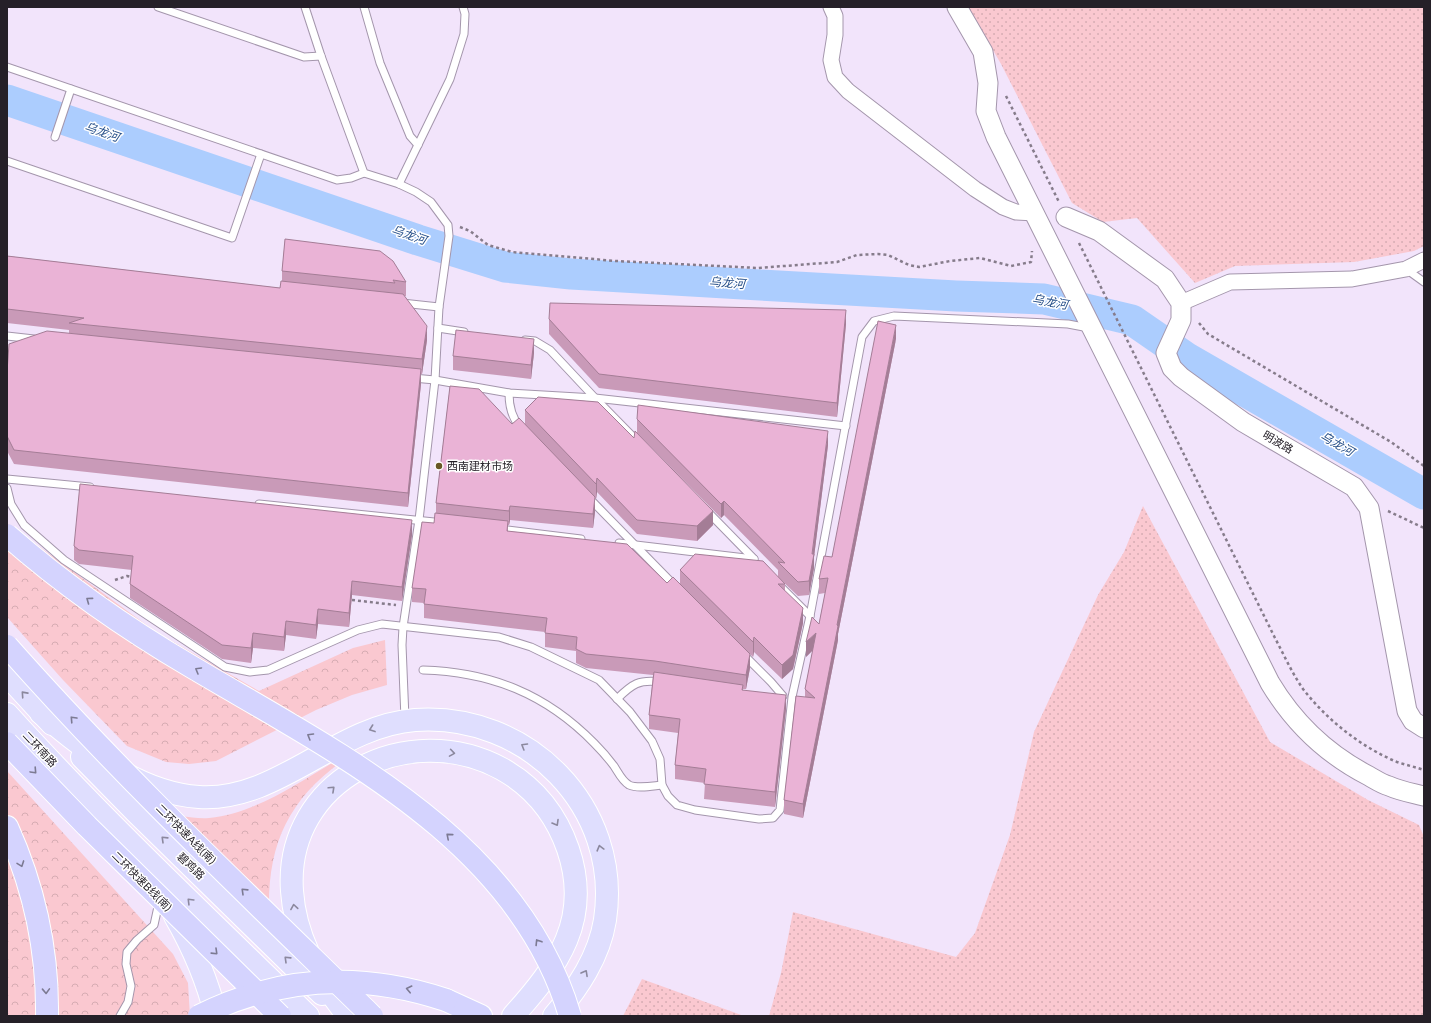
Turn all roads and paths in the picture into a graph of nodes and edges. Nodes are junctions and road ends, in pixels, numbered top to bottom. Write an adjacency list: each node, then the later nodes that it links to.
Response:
1 (158, 7): 7 (lane)
2 (305, 7): 7 (lane)
3 (364, 7): 12 (lane)
4 (463, 7): 12 (lane)
5 (831, 7): 17 (street)
6 (957, 7): 17 (street)
7 (321, 56): 15 (lane)
8 (7, 67): 9 (lane)
9 (71, 89): 11 (lane); 13 (lane)
10 (1004, 93): 18 (path)
11 (55, 137)
12 (418, 145): 16 (lane)
13 (261, 154): 14 (lane); 15 (lane)
14 (7, 161)
15 (364, 173): 16 (lane)
16 (399, 184): 19 (lane)
17 (1034, 213): 27 (street)
18 (1066, 217): 26 (street); 76 (path)
19 (448, 225): 21 (path); 25 (lane)
20 (1424, 260): 22 (street)
21 (1031, 262)
22 (1406, 269): 23 (lane); 26 (street)
23 (1424, 282)
24 (392, 302): 25 (lane)
25 (439, 307): 28 (lane)
26 (1181, 312): 40 (path); 45 (street, 明波路)
27 (1090, 327): 37 (lane); 79 (street)
28 (438, 328): 29 (lane); 34 (lane)
29 (475, 333)
30 (7, 336): 32 (lane)
31 (520, 339): 36 (lane)
32 (39, 340)
33 (403, 377): 34 (lane)
34 (435, 380): 35 (lane); 48 (lane)
35 (509, 393): 36 (lane); 38 (lane)
36 (595, 398): 37 (lane); 39 (lane)
37 (846, 426): 60 (lane)
38 (527, 434)
39 (644, 448)
40 (1424, 466)
41 (7, 478): 42 (lane)
42 (94, 487)
43 (7, 488): 61 (lane)
44 (586, 495): 55 (lane)
45 (1364, 500): 50 (path); 74 (street, 明波路)
46 (253, 503): 48 (lane)
47 (699, 503): 55 (lane)
48 (419, 520): 49 (lane); 59 (lane)
49 (450, 523)
50 (1424, 528)
51 (496, 529): 53 (lane)
52 (7, 535): 94 (highway, one-way to 52, bridge)
53 (588, 540)
54 (611, 542): 55 (lane)
55 (634, 545): 57 (lane)
56 (774, 580): 60 (lane)
57 (678, 589)
58 (352, 600): 59 (path)
59 (406, 606): 61 (lane)
60 (810, 616): 69 (lane)
61 (403, 627): 70 (lane); 73 (lane)
62 (7, 646): 90 (highway, 二环快速A线(南), one-way to 62, bridge)
63 (738, 649): 68 (lane)
64 (423, 670): 78 (lane)
65 (7, 675): 71 (main road, one-way to 65)
66 (671, 684): 70 (lane)
67 (769, 695): 68 (lane)
68 (783, 696): 69 (lane)
69 (792, 696): 78 (lane)
70 (617, 699): 78 (lane)
71 (41, 713): 73 (main road, one-way to 71); 88 (main road, 碧鸡路, one-way to 71)
72 (7, 714): 77 (main road, 二环南路)
73 (405, 721): 93 (main road, one-way to 73)
74 (1424, 728)
75 (7, 743): 86 (highway, 二环快速B线(南), one-way to 86, bridge)
76 (1424, 770)
77 (73, 784): 81 (main road); 87 (main road, one-way to 77)
78 (662, 785)
79 (1424, 796)
80 (7, 828): 82 (highway, one-way to 82)
81 (160, 893): 83 (lane); 85 (main road)
82 (46, 1016)
83 (121, 1016)
84 (199, 1016): 91 (highway, one-way to 84, bridge)
85 (216, 1016)
86 (280, 1016)
87 (308, 1016)
88 (345, 1016)
89 (348, 1016): 92 (main road, one-way to 92)
90 (372, 1016)
91 (481, 1016)
92 (513, 1016)
93 (554, 1016)
94 (570, 1016)

